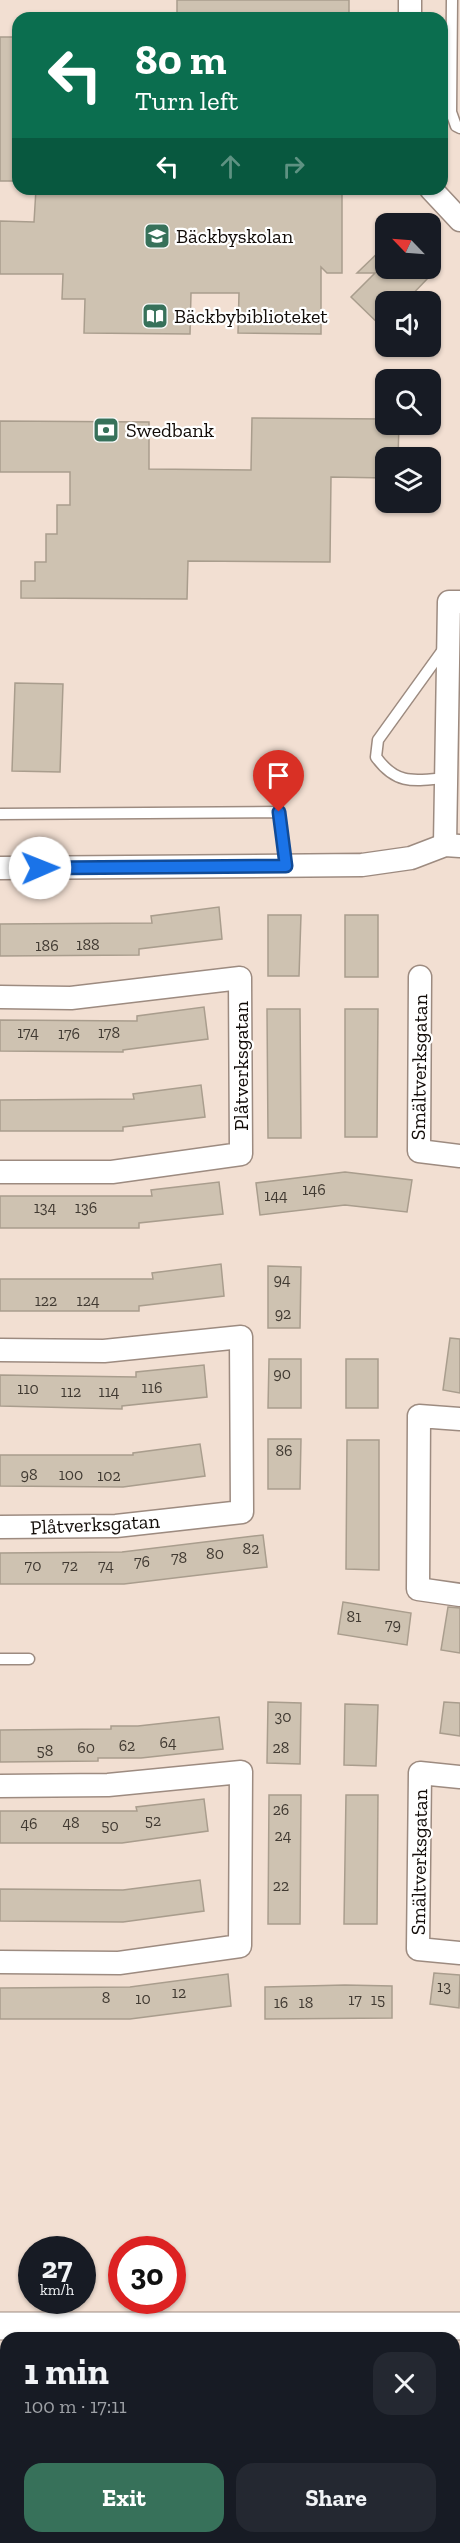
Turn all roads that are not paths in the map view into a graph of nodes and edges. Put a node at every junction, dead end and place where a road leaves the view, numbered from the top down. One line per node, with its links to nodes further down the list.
1 (452, 0): 2 (lane)
2 (460, 128)
3 (437, 195): 4 (street)
4 (460, 220)
5 (455, 602): 6 (street)
6 (448, 642): 7 (street); 7 (lane)
7 (445, 778): 9 (street)
8 (0, 814): 10 (lane)
9 (453, 845): 10 (street)
10 (286, 866): 11 (street)
11 (0, 868)
12 (420, 977): 14 (street, Smältverksgatan)
13 (0, 997): 15 (street, Plåtverksgatan)
14 (460, 1156)
15 (0, 1172)
16 (0, 1350): 18 (street, Plåtverksgatan)
17 (460, 1419): 19 (street)
18 (0, 1527)
19 (460, 1595)
20 (0, 1659): 21 (lane)
21 (29, 1659)
22 (460, 1777): 24 (street, Smältverksgatan)
23 (0, 1786): 25 (street)
24 (460, 1953)
25 (0, 1962)
26 (0, 2326): 28 (street)
27 (460, 2326): 29 (street)
28 (86, 2332)
29 (151, 2332)

